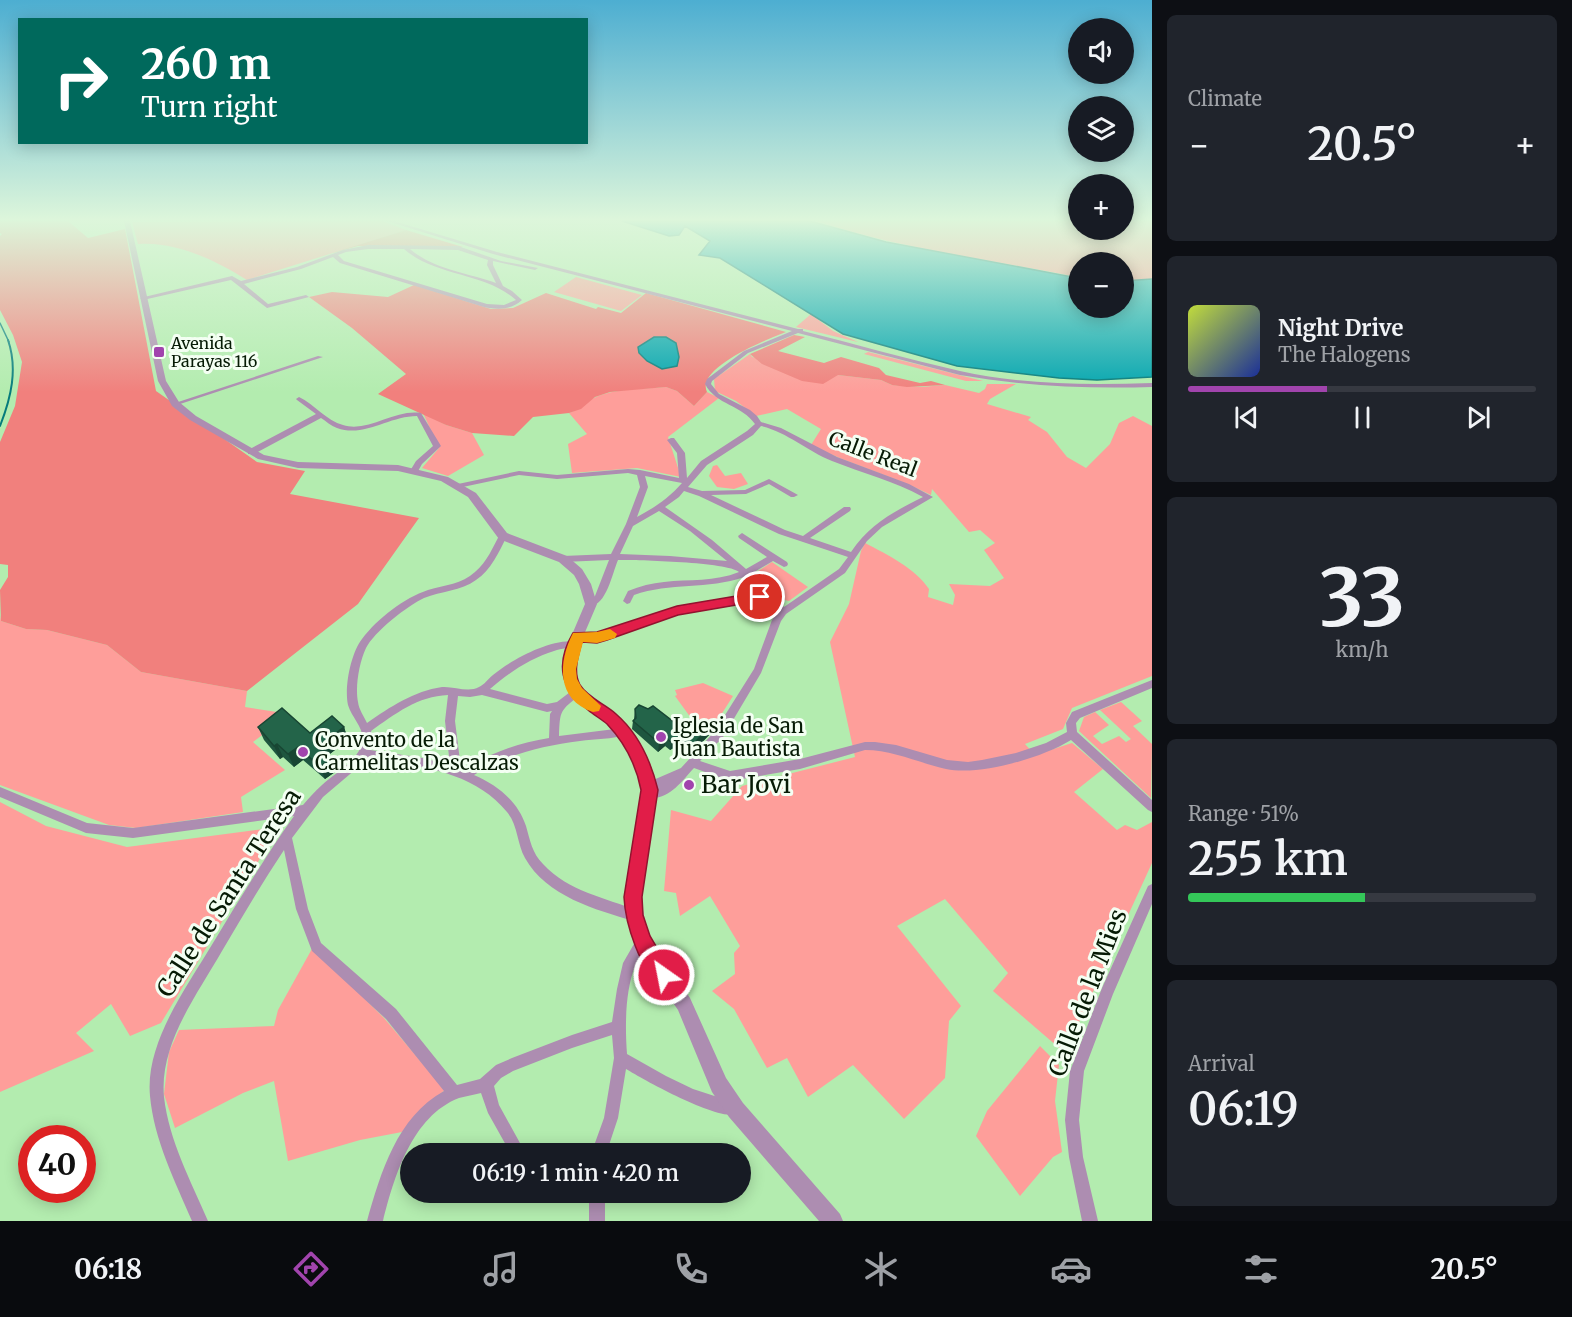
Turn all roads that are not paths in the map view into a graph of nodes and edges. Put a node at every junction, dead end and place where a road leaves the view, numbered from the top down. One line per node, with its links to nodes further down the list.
1 (139, 278): 10 (street)
2 (260, 278): 7 (street)
3 (394, 278): 8 (street)
4 (475, 278): 8 (street)
5 (496, 278): 8 (street)
6 (595, 278): 11 (street)
7 (240, 283): 9 (street); 10 (street)
8 (500, 286)
9 (306, 297)
10 (143, 298): 15 (street)
11 (801, 330): 13 (street); 17 (street)
12 (320, 357): 15 (street)
13 (1152, 385)
14 (299, 399): 16 (street)
15 (175, 404): 19 (street)
16 (320, 415): 19 (street); 20 (street)
17 (759, 424): 22 (street); 32 (street, Calle Real)
18 (671, 440): 22 (street)
19 (251, 452): 20 (street)
20 (414, 471): 23 (street)
21 (640, 472): 22 (street); 23 (street); 28 (street)
22 (685, 484): 24 (street); 26 (street)
23 (458, 486): 29 (street)
24 (702, 494): 25 (street); 31 (street)
25 (794, 495)
26 (659, 507): 28 (street); 37 (street)
27 (847, 509): 31 (street)
28 (630, 524): 33 (street)
29 (503, 536): 35 (street); 49 (street)
30 (742, 536): 34 (street)
31 (804, 539): 32 (street)
32 (852, 555): 42 (street, Calle Real)
33 (615, 556): 35 (street); 37 (street); 41 (street)
34 (773, 557): 36 (street); 38 (street)
35 (563, 558): 41 (street)
36 (784, 564)
37 (734, 565): 38 (street)
38 (745, 575): 39 (street); 40 (street)
39 (767, 595): 42 (street); 43 (street)
40 (627, 601)
41 (591, 604): 43 (street)
42 (783, 612): 54 (street)
43 (576, 640): 46 (street); 47 (street)
44 (1152, 684): 51 (street)
45 (454, 691): 46 (street); 49 (street); 56 (street)
46 (482, 691): 48 (street)
47 (577, 692): 48 (street); 50 (street)
48 (560, 705): 52 (street)
49 (368, 728): 53 (street)
50 (623, 732): 52 (street); 55 (street)
51 (1072, 734): 54 (street); 60 (street)
52 (554, 740): 56 (street)
53 (363, 754): 56 (street); 61 (street, Calle de Santa Teresa)
54 (688, 767): 57 (street); 59 (street)
55 (644, 768): 57 (street); 59 (street)
56 (460, 774): 64 (street)
57 (665, 779): 59 (street)
58 (0, 792): 61 (street)
59 (649, 792): 64 (street)
60 (1152, 807)
61 (306, 810): 62 (street, Calle de Santa Teresa)
62 (287, 839): 69 (street); 74 (street, Calle de Santa Teresa)
63 (1152, 890): 78 (street, Calle de la Mies)
64 (634, 915): 65 (street)
65 (642, 941): 66 (street); 70 (street)
66 (618, 1027): 67 (street); 68 (street)
67 (621, 1058): 70 (street); 72 (street)
68 (486, 1084): 69 (street); 71 (street)
69 (454, 1093): 75 (street)
70 (736, 1110): 77 (street)
71 (513, 1143)
72 (602, 1143)
73 (597, 1203): 76 (street)
74 (200, 1221)
75 (375, 1221)
76 (597, 1221)
77 (833, 1221)
78 (1090, 1221)

